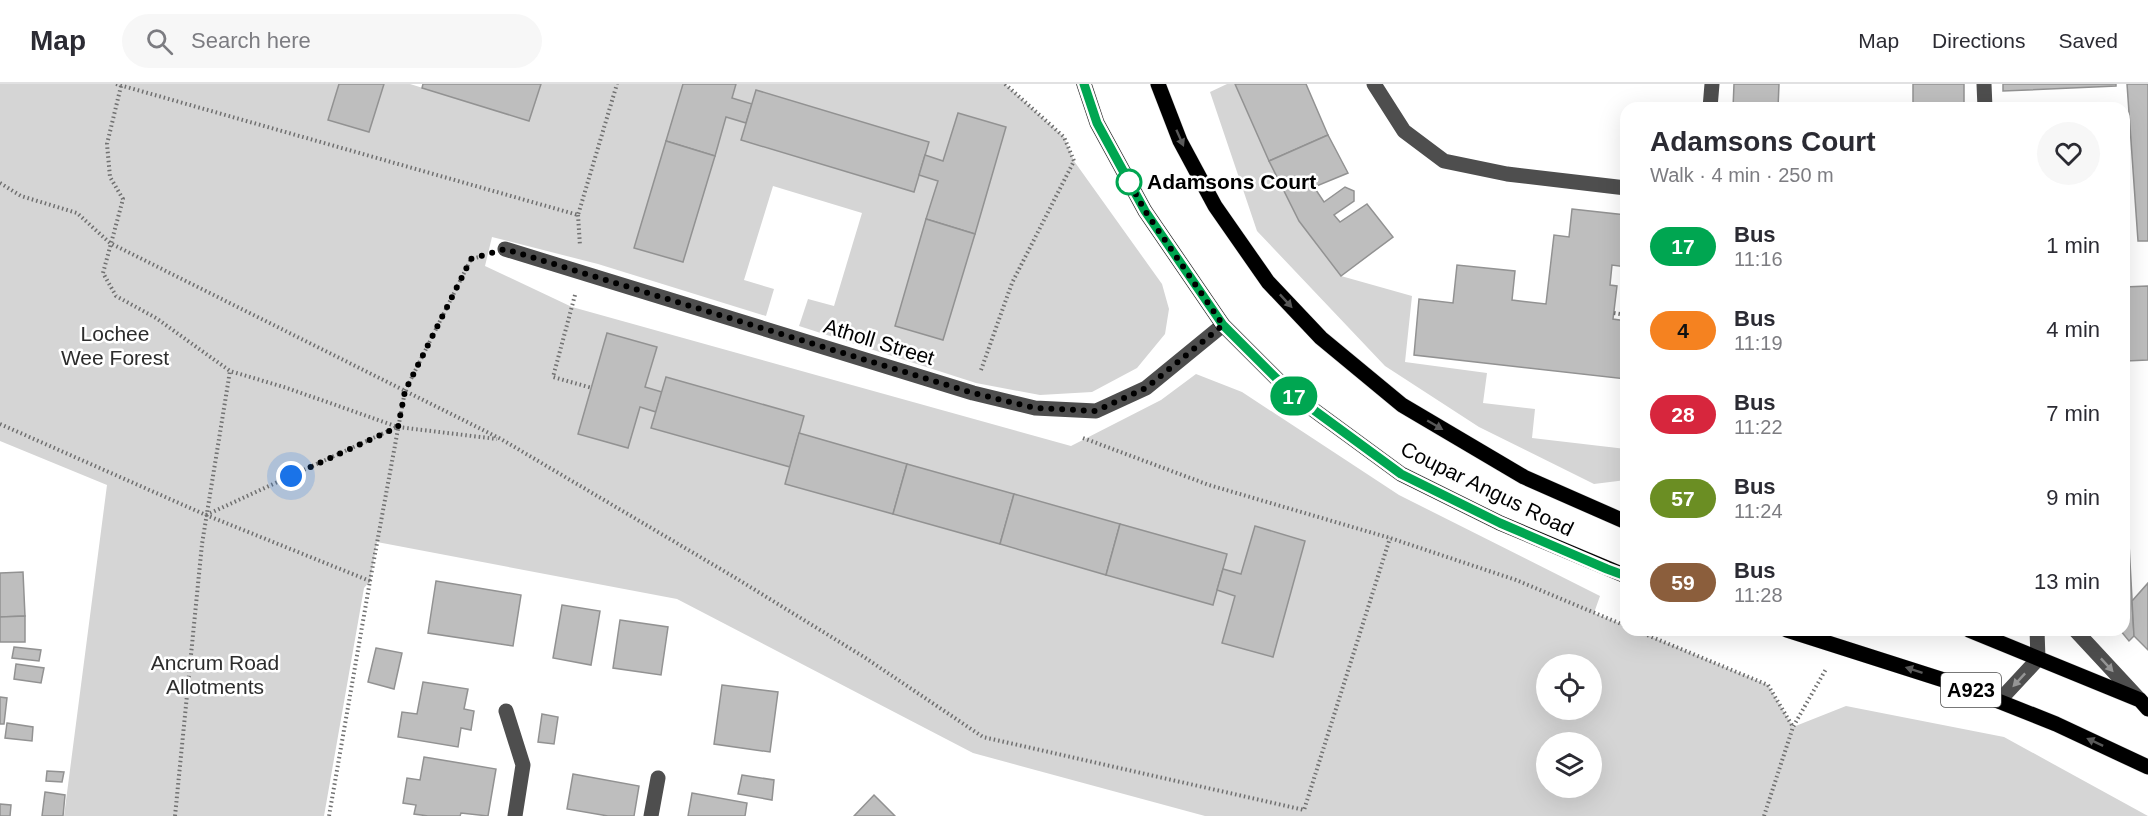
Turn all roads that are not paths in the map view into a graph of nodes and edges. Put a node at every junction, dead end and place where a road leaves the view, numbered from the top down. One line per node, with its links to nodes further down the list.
1 (1084, 84): 10 (main road, Coupar Angus Road)
2 (1158, 84): 11 (main road, Coupar Angus Road, one-way to 11)
3 (1374, 84): 8 (street)
4 (1712, 84): 6 (street)
5 (1984, 84): 7 (street)
6 (1710, 102)
7 (1984, 102)
8 (1620, 187)
9 (505, 249): 10 (street, Atholl Street)
10 (1223, 325): 12 (main road, Coupar Angus Road)
11 (1620, 519)
12 (1620, 573)
13 (1806, 636): 18 (main road, A923, one-way to 13)
14 (1983, 636): 17 (main road, A923)
15 (2037, 636): 17 (street)
16 (2081, 636): 19 (street, one-way to 19)
17 (2038, 659): 18 (street, one-way to 18); 19 (main road, A923)
18 (1999, 702): 21 (main road, A923, one-way to 18)
19 (2144, 704)
20 (506, 711): 23 (street)
21 (2148, 767)
22 (658, 778): 24 (street)
23 (515, 816)
24 (651, 816)

